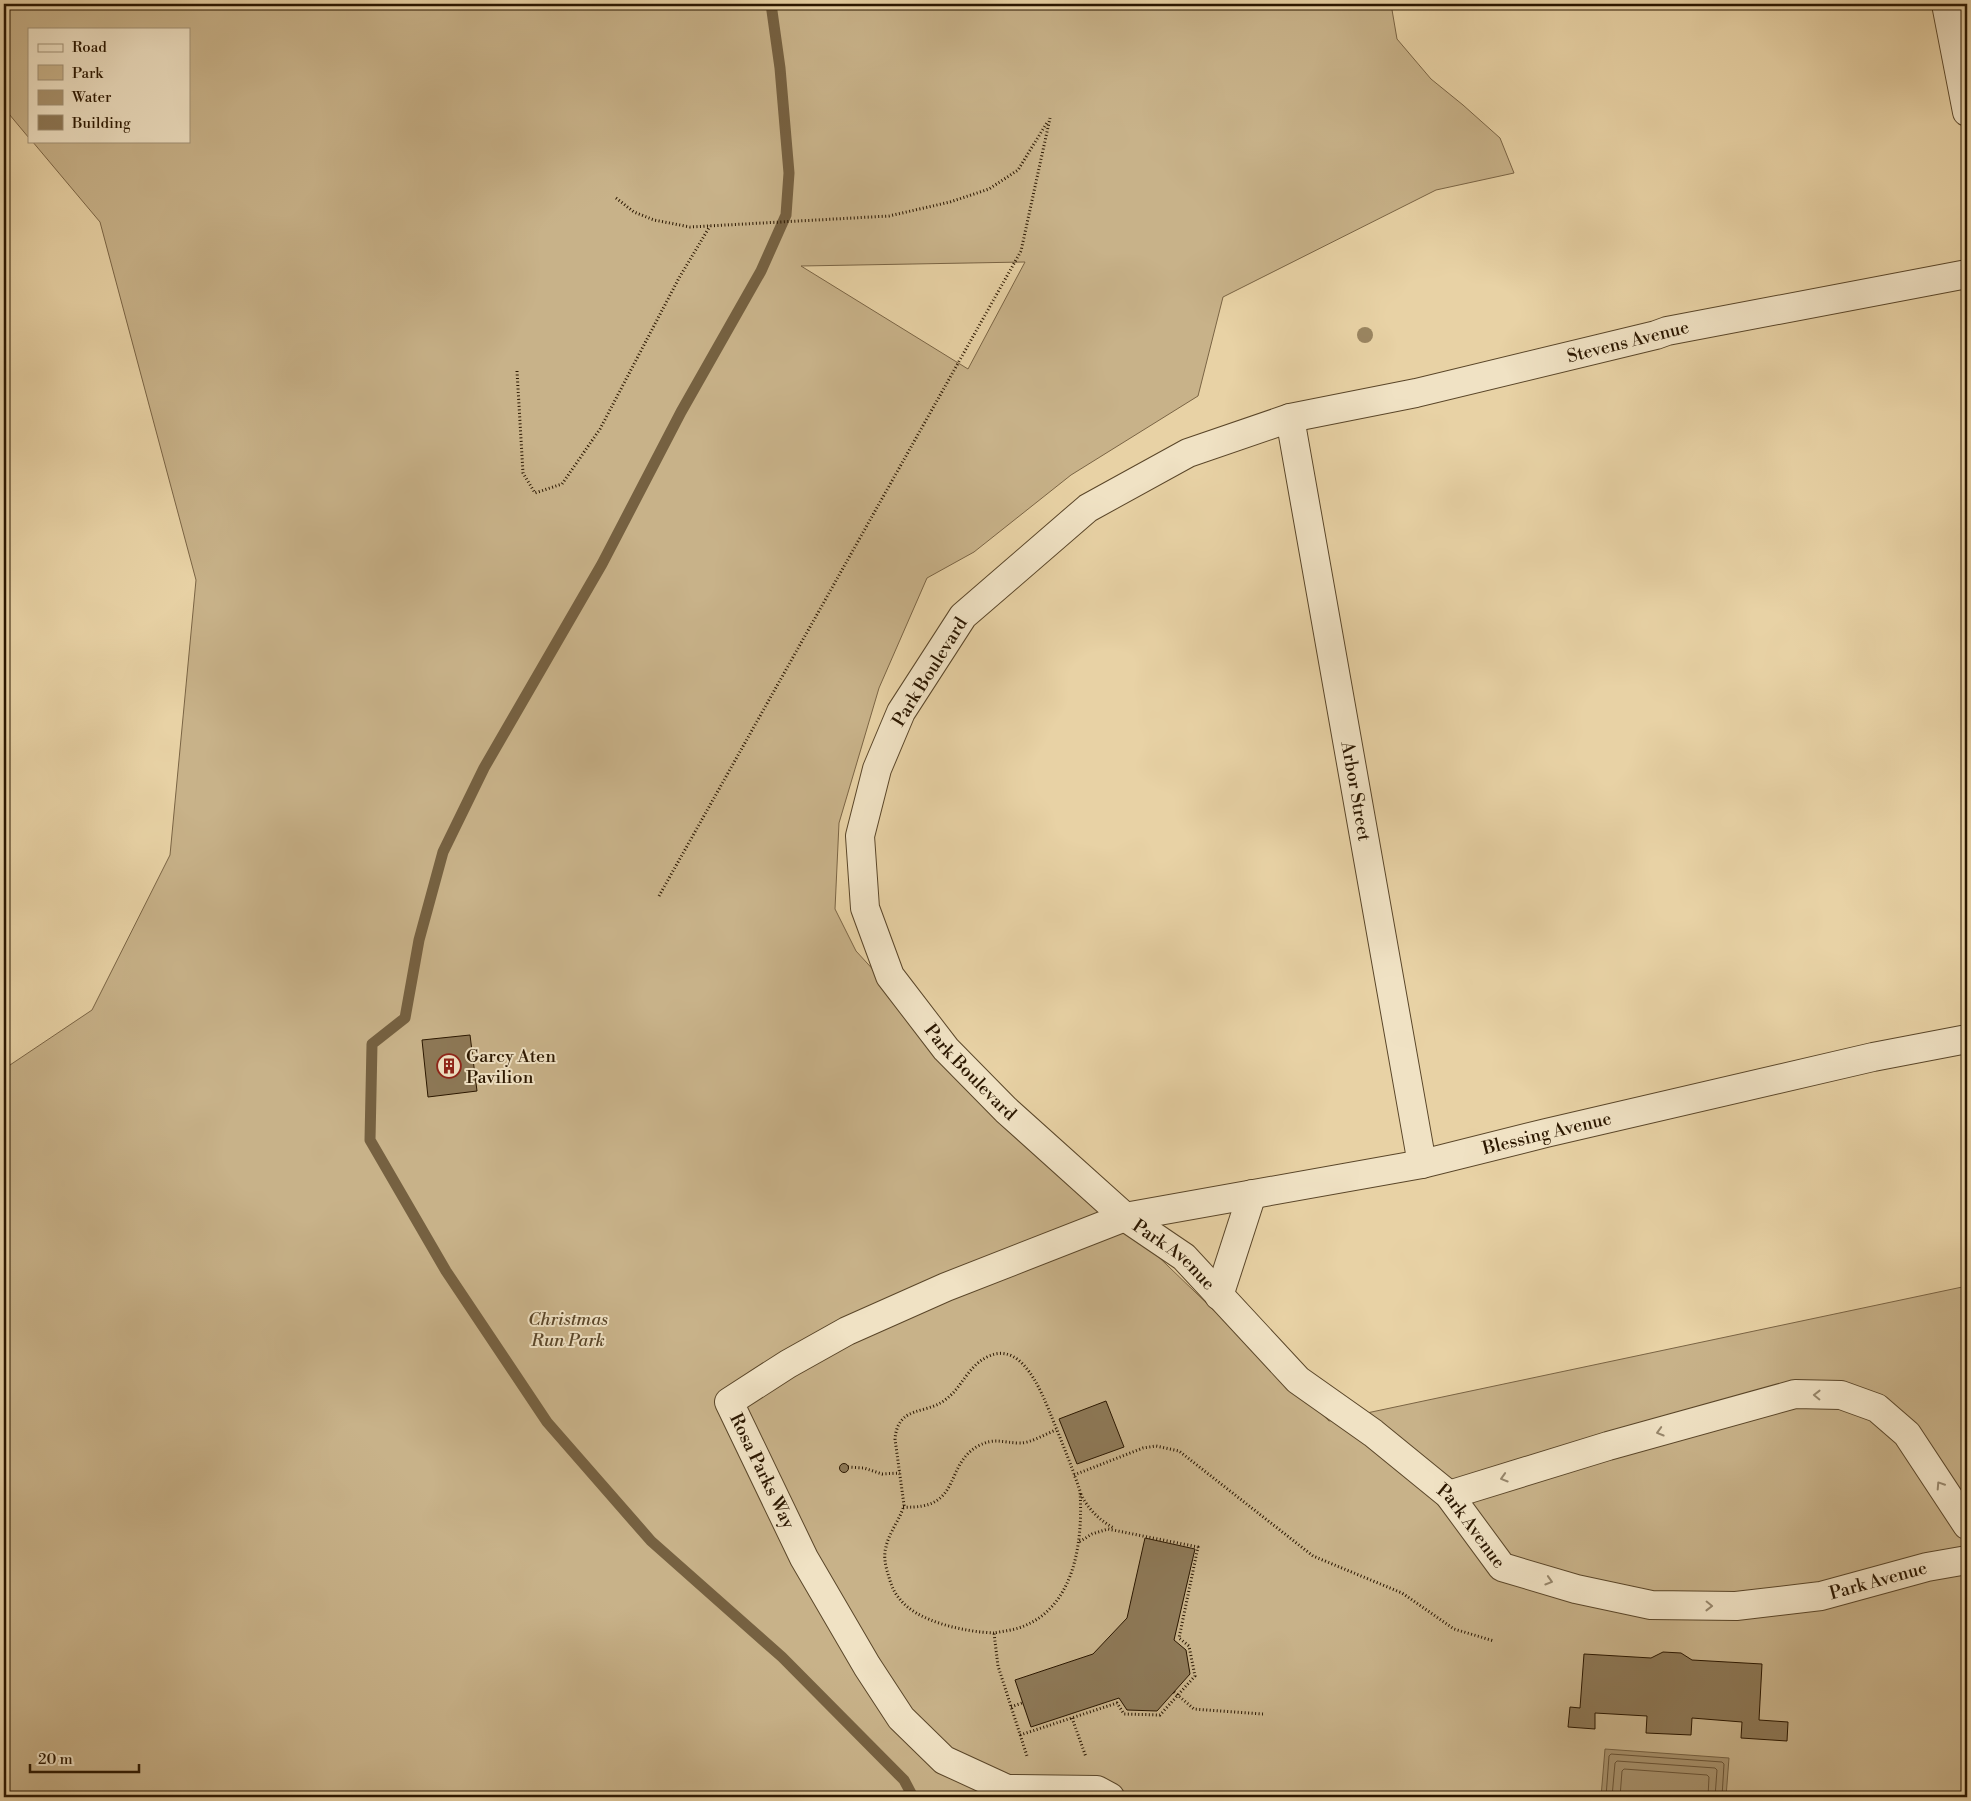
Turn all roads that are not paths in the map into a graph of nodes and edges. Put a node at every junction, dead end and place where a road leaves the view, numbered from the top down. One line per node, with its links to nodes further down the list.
1 (1946, 4): 2 (street)
2 (1967, 112)
3 (1967, 274): 4 (street, Stevens Avenue)
4 (1290, 418): 6 (street, Arbor Street); 8 (street, Park Boulevard)
5 (1967, 1039): 6 (street, Blessing Avenue)
6 (1422, 1164): 7 (street, Blessing Avenue)
7 (1252, 1194): 8 (street, Blessing Avenue); 9 (street)
8 (1125, 1217): 9 (street, Park Avenue); 13 (street, Rosa Parks Way)
9 (1219, 1296): 10 (street, Park Avenue)
10 (1450, 1495): 11 (street, one-way to 10); 12 (street, Park Avenue, one-way to 12)
11 (1967, 1525)
12 (1967, 1560)
13 (1020, 1792): 14 (street)
14 (1110, 1797)

